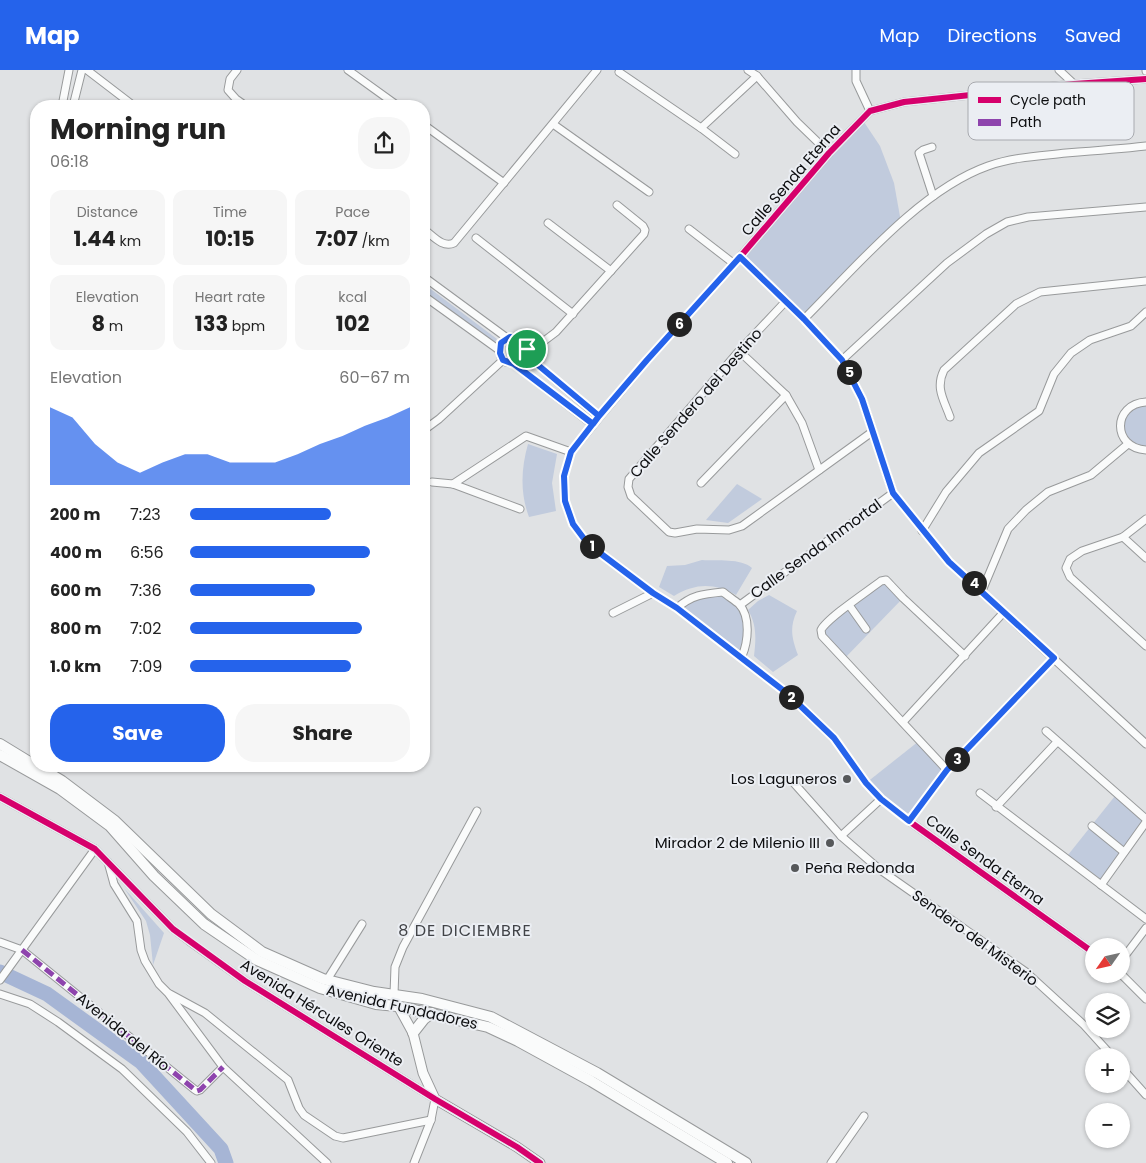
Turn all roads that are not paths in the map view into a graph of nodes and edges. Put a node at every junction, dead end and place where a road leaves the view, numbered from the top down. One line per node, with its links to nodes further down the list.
1 (69, 70): 16 (street)
2 (82, 70): 17 (street)
3 (87, 70): 18 (street)
4 (237, 70): 19 (street)
5 (348, 70): 20 (street)
6 (597, 70): 22 (street)
7 (748, 70): 11 (street)
8 (856, 70): 21 (street)
9 (1059, 70): 13 (street)
10 (619, 72): 23 (street)
11 (757, 76): 23 (street); 27 (street)
12 (1146, 79): 14 (street)
13 (1072, 82)
14 (1103, 82)
15 (968, 95): 21 (street)
16 (63, 100)
17 (74, 100)
18 (126, 100)
19 (237, 100)
20 (390, 100)
21 (870, 111): 27 (street, Calle Senda Eterna)
22 (553, 124): 29 (street); 30 (street)
23 (702, 128): 28 (street)
24 (430, 129): 29 (street)
25 (1146, 146): 31 (street)
26 (932, 147): 31 (street)
27 (829, 153): 38 (street, Calle Senda Eterna)
28 (735, 154)
29 (504, 183): 36 (street)
30 (649, 192)
31 (933, 196): 47 (street)
32 (617, 205): 40 (street)
33 (1146, 207): 53 (street)
34 (548, 223): 40 (street)
35 (689, 229): 39 (street)
36 (430, 234)
37 (476, 238): 46 (street)
38 (740, 257): 39 (street, Calle Senda Eterna); 44 (street)
39 (733, 263): 59 (street, Calle Senda Eterna)
40 (611, 271): 46 (street)
41 (430, 281): 48 (street)
42 (1146, 281): 60 (street)
43 (430, 300): 49 (street)
44 (786, 301): 47 (street); 50 (street, Calle Sendero del Destino)
45 (1146, 312): 74 (street)
46 (573, 314): 51 (street)
47 (804, 319): 53 (street)
48 (506, 338): 49 (street); 51 (street)
49 (499, 350): 52 (street)
50 (739, 351): 57 (street); 67 (street, Calle Sendero del Destino)
51 (526, 352): 54 (street); 55 (street)
52 (503, 360): 54 (street); 62 (street)
53 (842, 360): 63 (street)
54 (514, 364): 56 (street)
55 (551, 377): 56 (street); 59 (street)
56 (543, 387): 61 (street)
57 (786, 395): 67 (street); 69 (street)
58 (1146, 402): 64 (street)
59 (599, 416): 61 (street, Calle Senda Eterna)
60 (950, 417)
61 (593, 424): 66 (street, Calle Senda Eterna)
62 (430, 426)
63 (872, 432): 67 (street, Calle Sendero del Destino); 71 (street)
64 (1128, 444): 65 (street); 77 (street)
65 (1146, 450)
66 (571, 452): 70 (street); 78 (street, Calle Senda Eterna)
67 (820, 470)
68 (432, 482): 70 (street)
69 (701, 482)
70 (453, 484): 72 (street)
71 (893, 493): 74 (street); 79 (street, Calle Senda Inmortal)
72 (520, 509)
73 (1146, 519): 75 (street)
74 (922, 531): 77 (street)
75 (1123, 536): 76 (street); 85 (street)
76 (1146, 558)
77 (982, 591): 82 (street)
78 (653, 593): 81 (street, Calle Senda Eterna); 83 (street)
79 (740, 605): 81 (street, Calle Senda Inmortal); 86 (street, Calle Senda Inmortal)
80 (849, 605): 84 (street); 87 (street); 89 (street)
81 (677, 608): 86 (street, Calle Senda Eterna)
82 (1004, 612): 87 (street); 88 (street)
83 (613, 613)
84 (866, 629)
85 (1146, 646)
86 (742, 656): 101 (street, Calle Senda Eterna)
87 (965, 656): 89 (street)
88 (1054, 658): 93 (street); 96 (street)
89 (903, 722): 96 (street)
90 (1046, 731): 91 (street)
91 (1057, 742): 102 (street); 104 (street)
92 (0, 744): 95 (main road, Avenida Fundadores)
93 (1146, 744)
94 (0, 755): 127 (main road, Avenida Fundadores)
95 (30, 762)
96 (947, 770): 105 (street)
97 (47, 772): 121 (main road, Avenida Fundadores)
98 (792, 781): 108 (street, Sendero del Misterio)
99 (980, 793): 102 (street)
100 (0, 797): 109 (street, Avenida Hércules Oriente)
101 (881, 799): 105 (street, Calle Senda Eterna); 108 (street)
102 (996, 807): 112 (street)
103 (477, 811): 125 (street)
104 (1146, 818)
105 (909, 821): 117 (street, Calle Senda Eterna)
106 (1146, 822): 110 (street)
107 (1092, 826): 110 (street)
108 (841, 836): 130 (street, Sendero del Misterio)
109 (95, 849): 111 (street, Avenida Hércules Oriente); 119 (street)
110 (1124, 852): 112 (street)
111 (108, 861): 123 (street); 134 (street, Avenida Hércules Oriente)
112 (1101, 885): 113 (street)
113 (1146, 919)
114 (362, 924): 121 (street)
115 (1146, 928): 118 (street)
116 (0, 942): 119 (street)
117 (1085, 947)
118 (1130, 949)
119 (20, 953): 120 (street); 131 (street, Avenida del Río)
120 (0, 980)
121 (327, 980): 125 (main road, Avenida Fundadores)
122 (1130, 983): 126 (street)
123 (168, 993): 131 (street); 136 (street)
124 (0, 994): 137 (street)
125 (394, 994): 127 (street); 142 (main road, Avenida Fundadores)
126 (1146, 999)
127 (397, 1006): 128 (main road, Avenida Fundadores); 129 (street)
128 (432, 1013): 129 (main road); 141 (main road, Avenida Fundadores)
129 (413, 1033): 134 (street)
130 (1105, 1048)
131 (223, 1067): 138 (street)
132 (1130, 1077): 133 (street)
133 (1146, 1095)
134 (435, 1099): 136 (street); 140 (street, Avenida Hércules Oriente)
135 (864, 1116): 143 (street)
136 (431, 1120): 139 (street)
137 (211, 1163)
138 (327, 1163)
139 (414, 1163)
140 (540, 1163)
141 (727, 1163)
142 (746, 1163)
143 (831, 1163)

